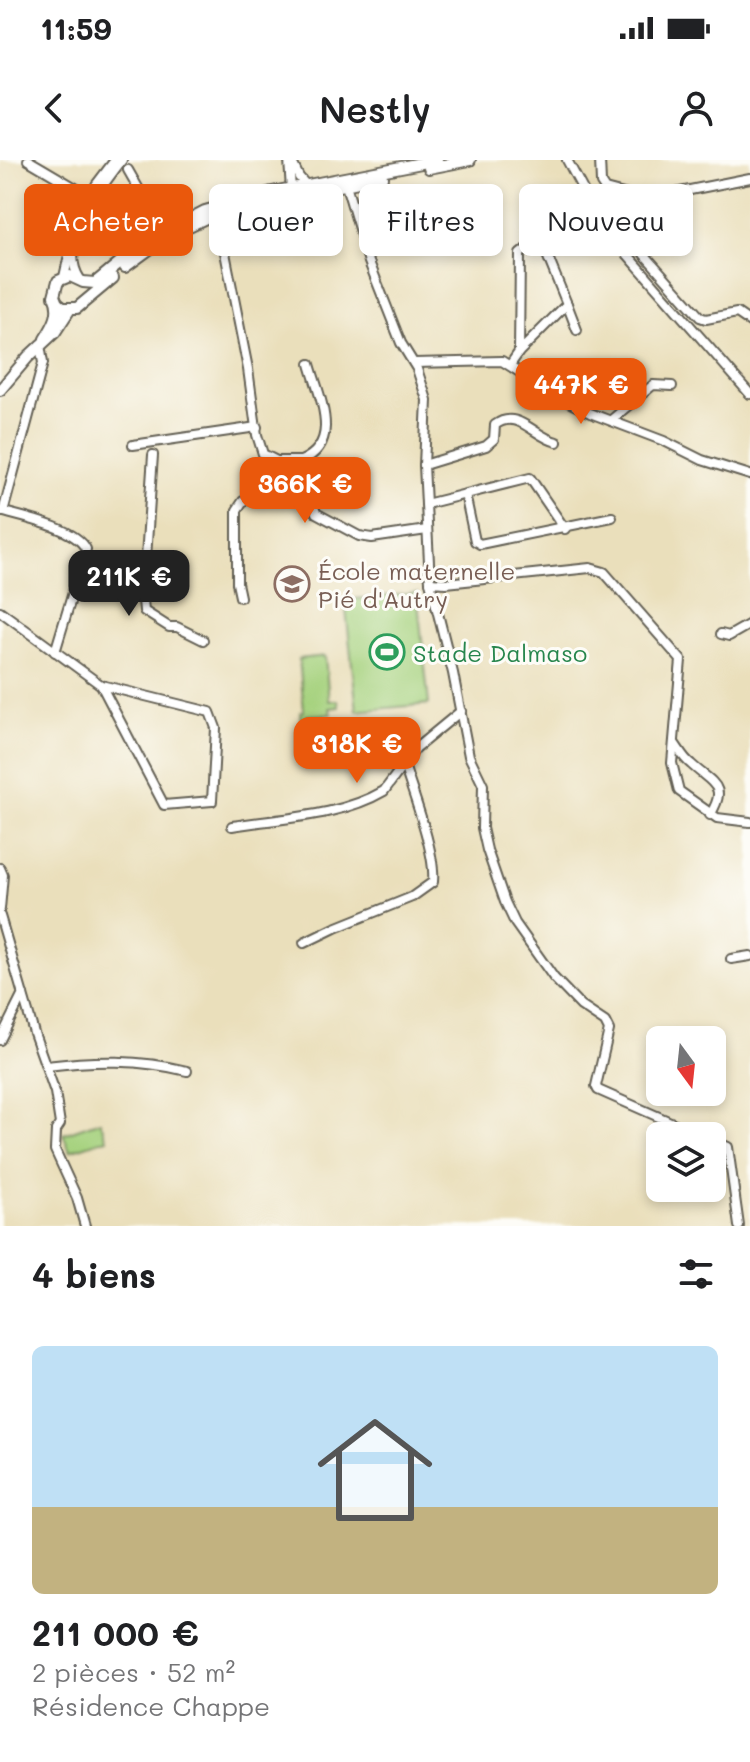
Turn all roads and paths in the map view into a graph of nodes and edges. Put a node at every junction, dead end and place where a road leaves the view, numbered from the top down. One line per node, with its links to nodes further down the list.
1 (28, 160): 12 (street)
2 (115, 160): 13 (street)
3 (122, 160): 26 (street)
4 (290, 160): 15 (street); 16 (street)
5 (437, 160): 11 (main road)
6 (470, 160): 11 (main road)
7 (570, 160): 40 (street)
8 (600, 160): 18 (street)
9 (128, 170): 14 (street)
10 (750, 178): 19 (street)
11 (345, 180): 17 (main road); 35 (street)
12 (69, 184)
13 (98, 184)
14 (136, 184)
15 (297, 184)
16 (298, 184)
17 (324, 184)
18 (602, 184)
19 (693, 189)
20 (69, 256): 25 (street)
21 (128, 256): 26 (main road)
22 (138, 256): 27 (main road)
23 (225, 256): 42 (street)
24 (646, 256): 31 (street)
25 (64, 277): 26 (main road); 28 (main road)
26 (82, 281): 27 (main road)
27 (86, 299): 30 (main road)
28 (57, 303): 30 (main road); 33 (main road)
29 (567, 304): 32 (street); 34 (street); 34 (street)
30 (70, 309): 33 (main road)
31 (750, 322)
32 (577, 330)
33 (42, 342): 39 (main road); 52 (street)
34 (519, 352): 37 (street)
35 (414, 363): 37 (street); 47 (street)
36 (310, 364): 46 (street)
37 (510, 365): 41 (street)
38 (672, 386): 41 (street)
39 (0, 390)
40 (750, 394)
41 (611, 420): 48 (street)
42 (257, 427): 44 (street); 46 (street)
43 (557, 442): 47 (street)
44 (133, 445)
45 (153, 455): 57 (street)
46 (301, 461): 49 (street)
47 (424, 465): 51 (street)
48 (750, 475)
49 (307, 482): 55 (street); 59 (street)
50 (465, 494): 51 (street); 54 (street); 54 (street)
51 (426, 504): 55 (street)
52 (1, 511): 56 (street)
53 (612, 517): 54 (street)
54 (565, 529)
55 (427, 530): 58 (street)
56 (84, 559): 57 (street); 64 (street)
57 (141, 579): 63 (street)
58 (430, 582): 66 (street); 67 (street)
59 (240, 597)
60 (0, 611): 64 (street)
61 (750, 624): 62 (street)
62 (721, 634)
63 (203, 640)
64 (55, 652): 65 (street)
65 (101, 685): 65 (street)
66 (461, 711): 68 (street); 82 (street)
67 (674, 743): 69 (street); 69 (street)
68 (404, 765): 71 (street); 75 (street)
69 (710, 815): 70 (street)
70 (750, 822)
71 (232, 826)
72 (0, 868): 73 (street)
73 (0, 909)
74 (0, 916): 78 (street)
75 (304, 943)
76 (750, 956): 77 (street)
77 (731, 959)
78 (23, 993): 79 (street); 80 (street)
79 (0, 1040)
80 (46, 1066): 81 (street); 84 (street)
81 (187, 1071)
82 (665, 1122)
83 (726, 1146): 85 (street)
84 (85, 1226)
85 (739, 1226)

